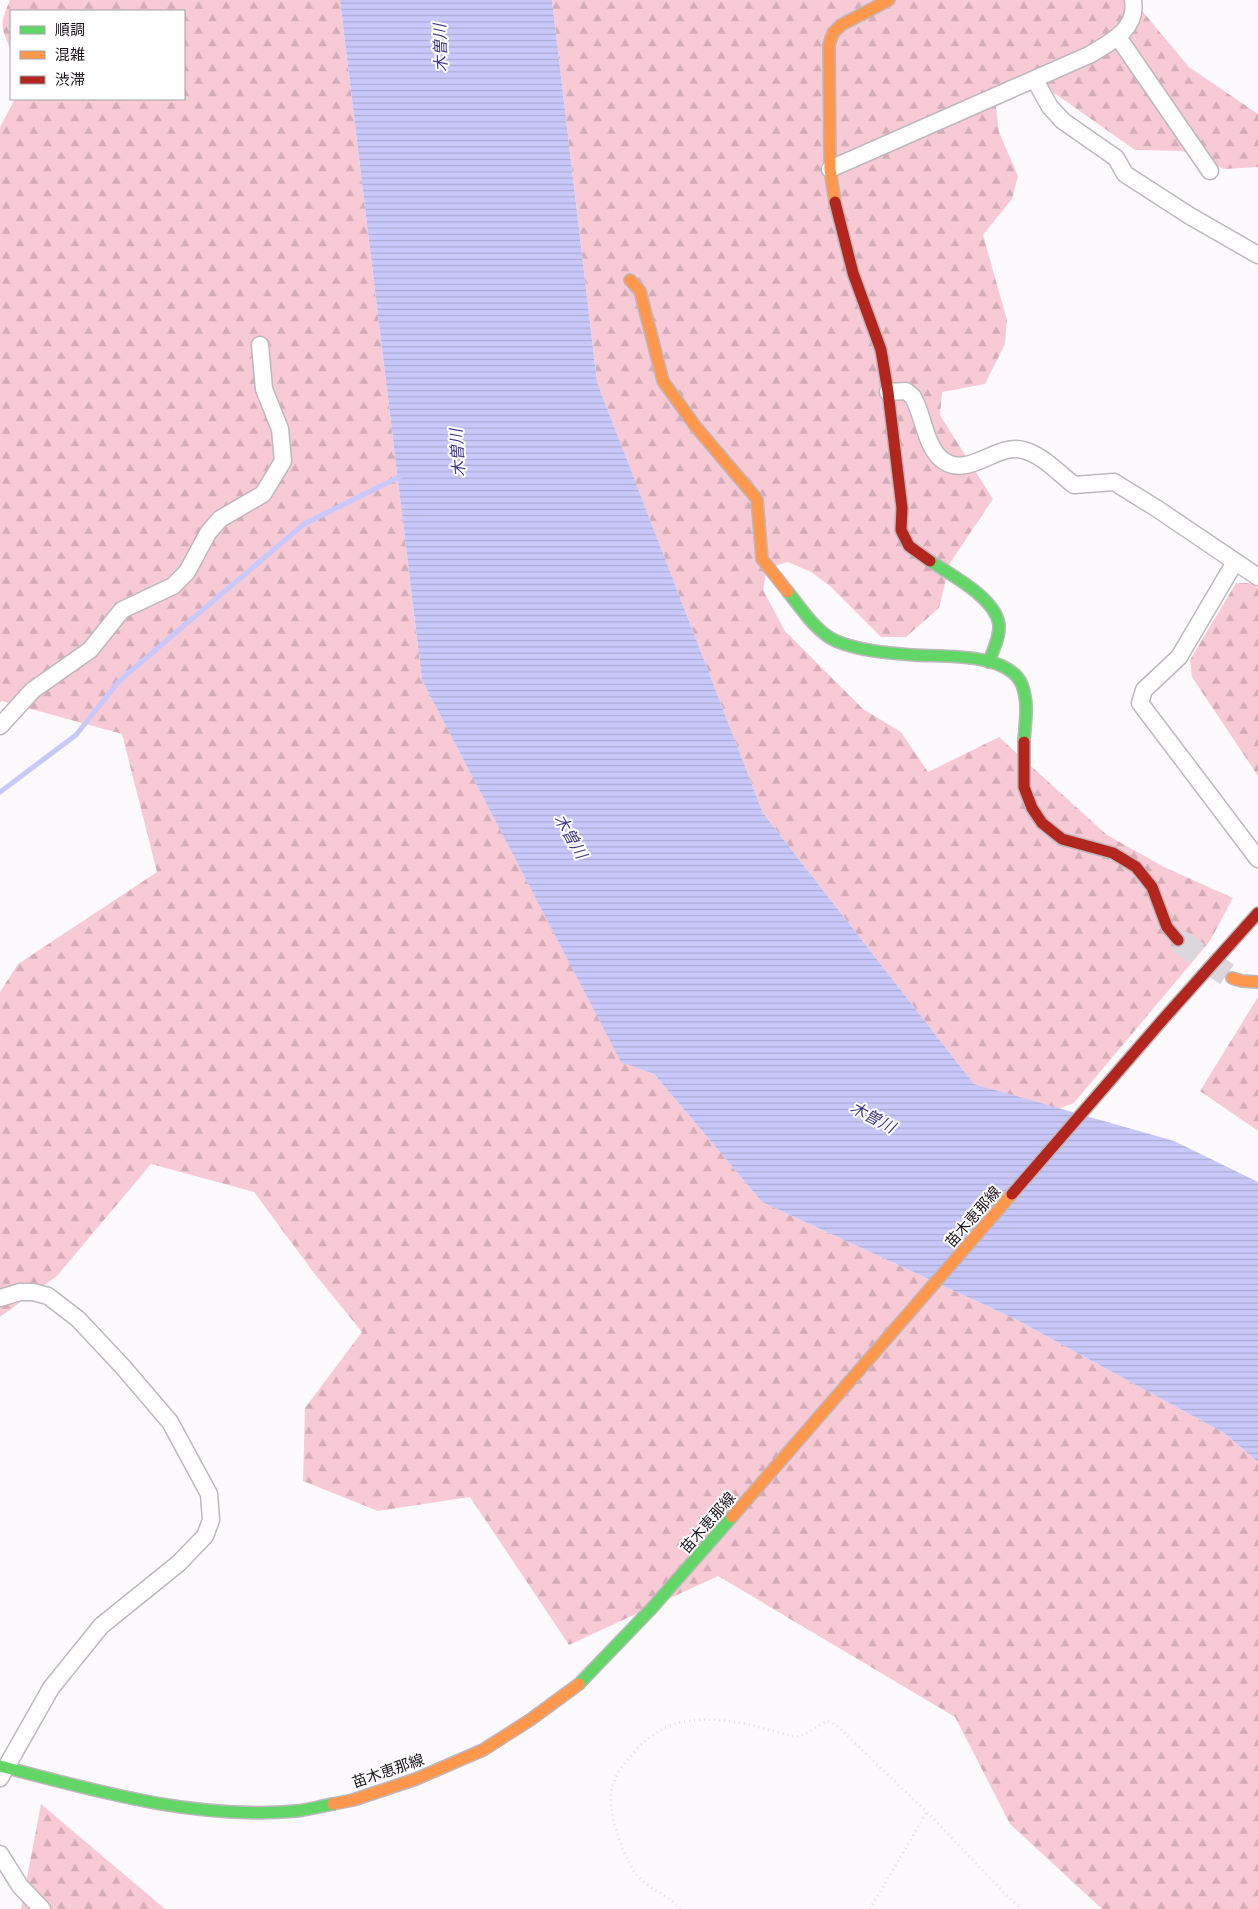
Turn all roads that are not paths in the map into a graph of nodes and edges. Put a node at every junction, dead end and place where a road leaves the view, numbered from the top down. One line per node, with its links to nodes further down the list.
1 (890, 0): 5 (street)
2 (1133, 0): 3 (street)
3 (1118, 37): 4 (street); 6 (street)
4 (1035, 80): 5 (street); 7 (street)
5 (830, 169): 10 (street)
6 (1210, 172)
7 (1258, 255)
8 (630, 280): 13 (street)
9 (260, 345): 14 (street)
10 (888, 392): 11 (street); 13 (street)
11 (1236, 562): 12 (street); 15 (street)
12 (1258, 577)
13 (989, 662): 17 (street)
14 (0, 726)
15 (1258, 859)
16 (1258, 913): 21 (street, 苗木恵那線)
17 (1178, 940)
18 (1232, 978): 19 (street)
19 (1258, 982)
20 (0, 1298): 21 (street)
21 (2, 1771)
22 (0, 1854): 23 (street)
23 (42, 1909)

